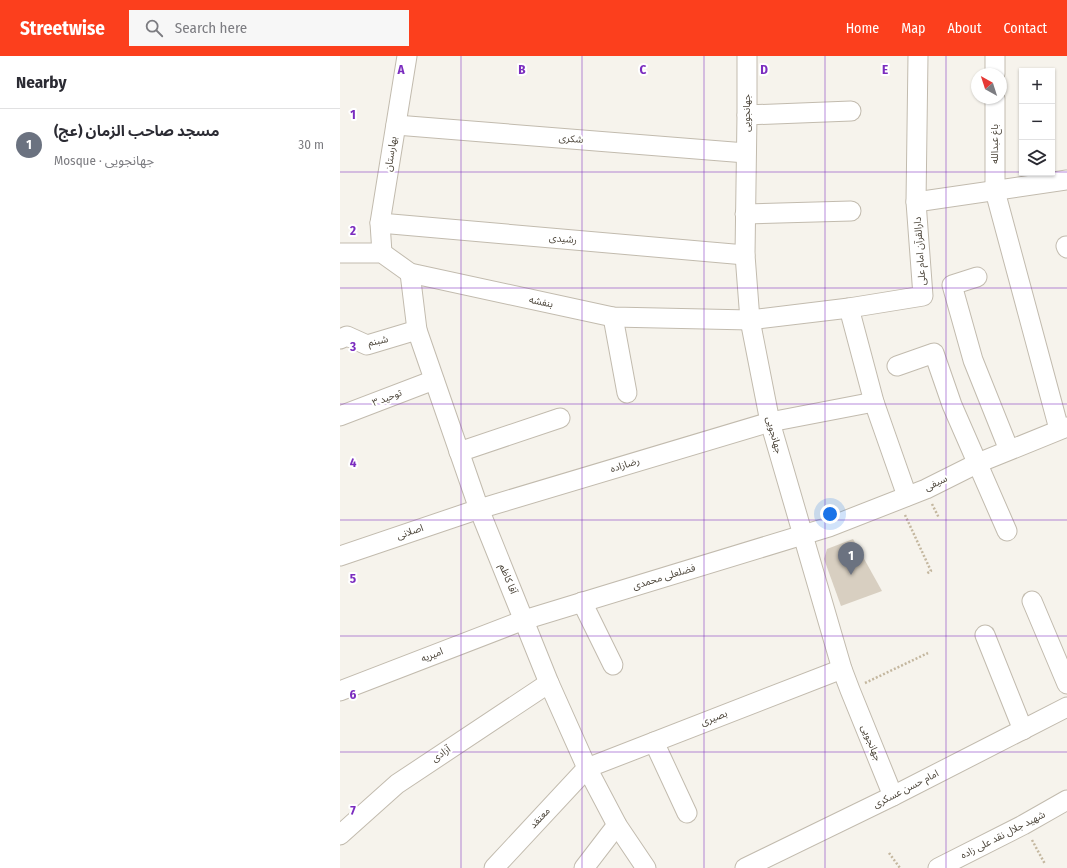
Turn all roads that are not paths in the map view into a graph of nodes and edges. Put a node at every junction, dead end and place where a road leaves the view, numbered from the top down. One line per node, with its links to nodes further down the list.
1 (407, 56): 9 (street, بهارستان)
2 (747, 56): 8 (street, جهانجویی)
3 (918, 56): 13 (street, دارالقرآن امام علی)
4 (995, 56): 5 (street)
5 (995, 68)
6 (995, 104): 12 (street, باغ عبدالله)
7 (851, 111): 8 (street)
8 (747, 114): 10 (street, جهانجویی)
9 (396, 125): 10 (street, شکری); 16 (street, بهارستان)
10 (746, 153): 15 (street, جهانجویی)
11 (1067, 180): 12 (street)
12 (995, 191): 13 (street); 34 (street, باغ عبدالله)
13 (916, 202): 22 (street, دارالقرآن امام علی)
14 (851, 211): 15 (street)
15 (745, 214): 19 (street, جهانجویی)
16 (380, 223): 17 (street, بهارستان); 19 (street, رشیدی)
17 (382, 253): 18 (street); 20 (street, بنفشه)
18 (340, 254)
19 (745, 255): 24 (street, جهانجویی)
20 (410, 273): 23 (street, بنفشه); 25 (street, آقا کاظم)
21 (977, 277): 35 (street)
22 (849, 308): 24 (street, دارالقرآن امام علی); 30 (street)
23 (613, 317): 24 (street, بنفشه); 29 (street)
24 (750, 320): 33 (street, جهانجویی)
25 (417, 330): 26 (street, شبنم); 28 (street, آقا کاظم)
26 (340, 339)
27 (897, 366): 37 (street)
28 (434, 380): 31 (street, توحید ۳); 36 (street, آقا کاظم)
29 (627, 393)
30 (874, 402): 33 (street, رضازاده); 38 (street)
31 (340, 416)
32 (560, 418): 36 (street)
33 (770, 422): 39 (street, رضازاده); 41 (street, جهانجویی)
34 (1063, 428): 35 (street, سیفی)
35 (1009, 450): 37 (street, سیفی)
36 (459, 452): 39 (street, آقا کاظم)
37 (978, 463): 38 (street, سیفی); 40 (street)
38 (903, 498): 41 (street, سیفی)
39 (479, 508): 42 (street, اصلانی); 45 (street, آقا کاظم)
40 (1007, 531)
41 (804, 535): 44 (street, فضلعلی محمدی); 48 (street, جهانجویی)
42 (340, 556)
43 (1032, 601): 50 (street)
44 (582, 602): 45 (street, فضلعلی محمدی); 47 (street)
45 (524, 620): 49 (street, آقا کاظم); 51 (street, امیریه)
46 (986, 635): 53 (street)
47 (613, 665)
48 (842, 669): 54 (street, بصیری); 56 (street, جهانجویی)
49 (549, 683): 55 (street, آقا کاظم); 60 (street, آزادی)
50 (1067, 684)
51 (340, 691)
52 (1067, 708): 53 (street, امام حسن عسکری)
53 (1023, 730): 56 (street, امام حسن عسکری)
54 (654, 742): 55 (street, بصیری); 58 (street)
55 (587, 768): 59 (street, آقا کاظم); 61 (street, معتقد)
56 (893, 796): 64 (street, امام حسن عسکری)
57 (1067, 800): 65 (street, شهید جلال نقد علی زاده)
58 (687, 813)
59 (617, 824): 62 (street); 63 (street, آقا کاظم)
60 (340, 835)
61 (494, 868)
62 (584, 868)
63 (646, 868)
64 (744, 868)
65 (938, 868)

